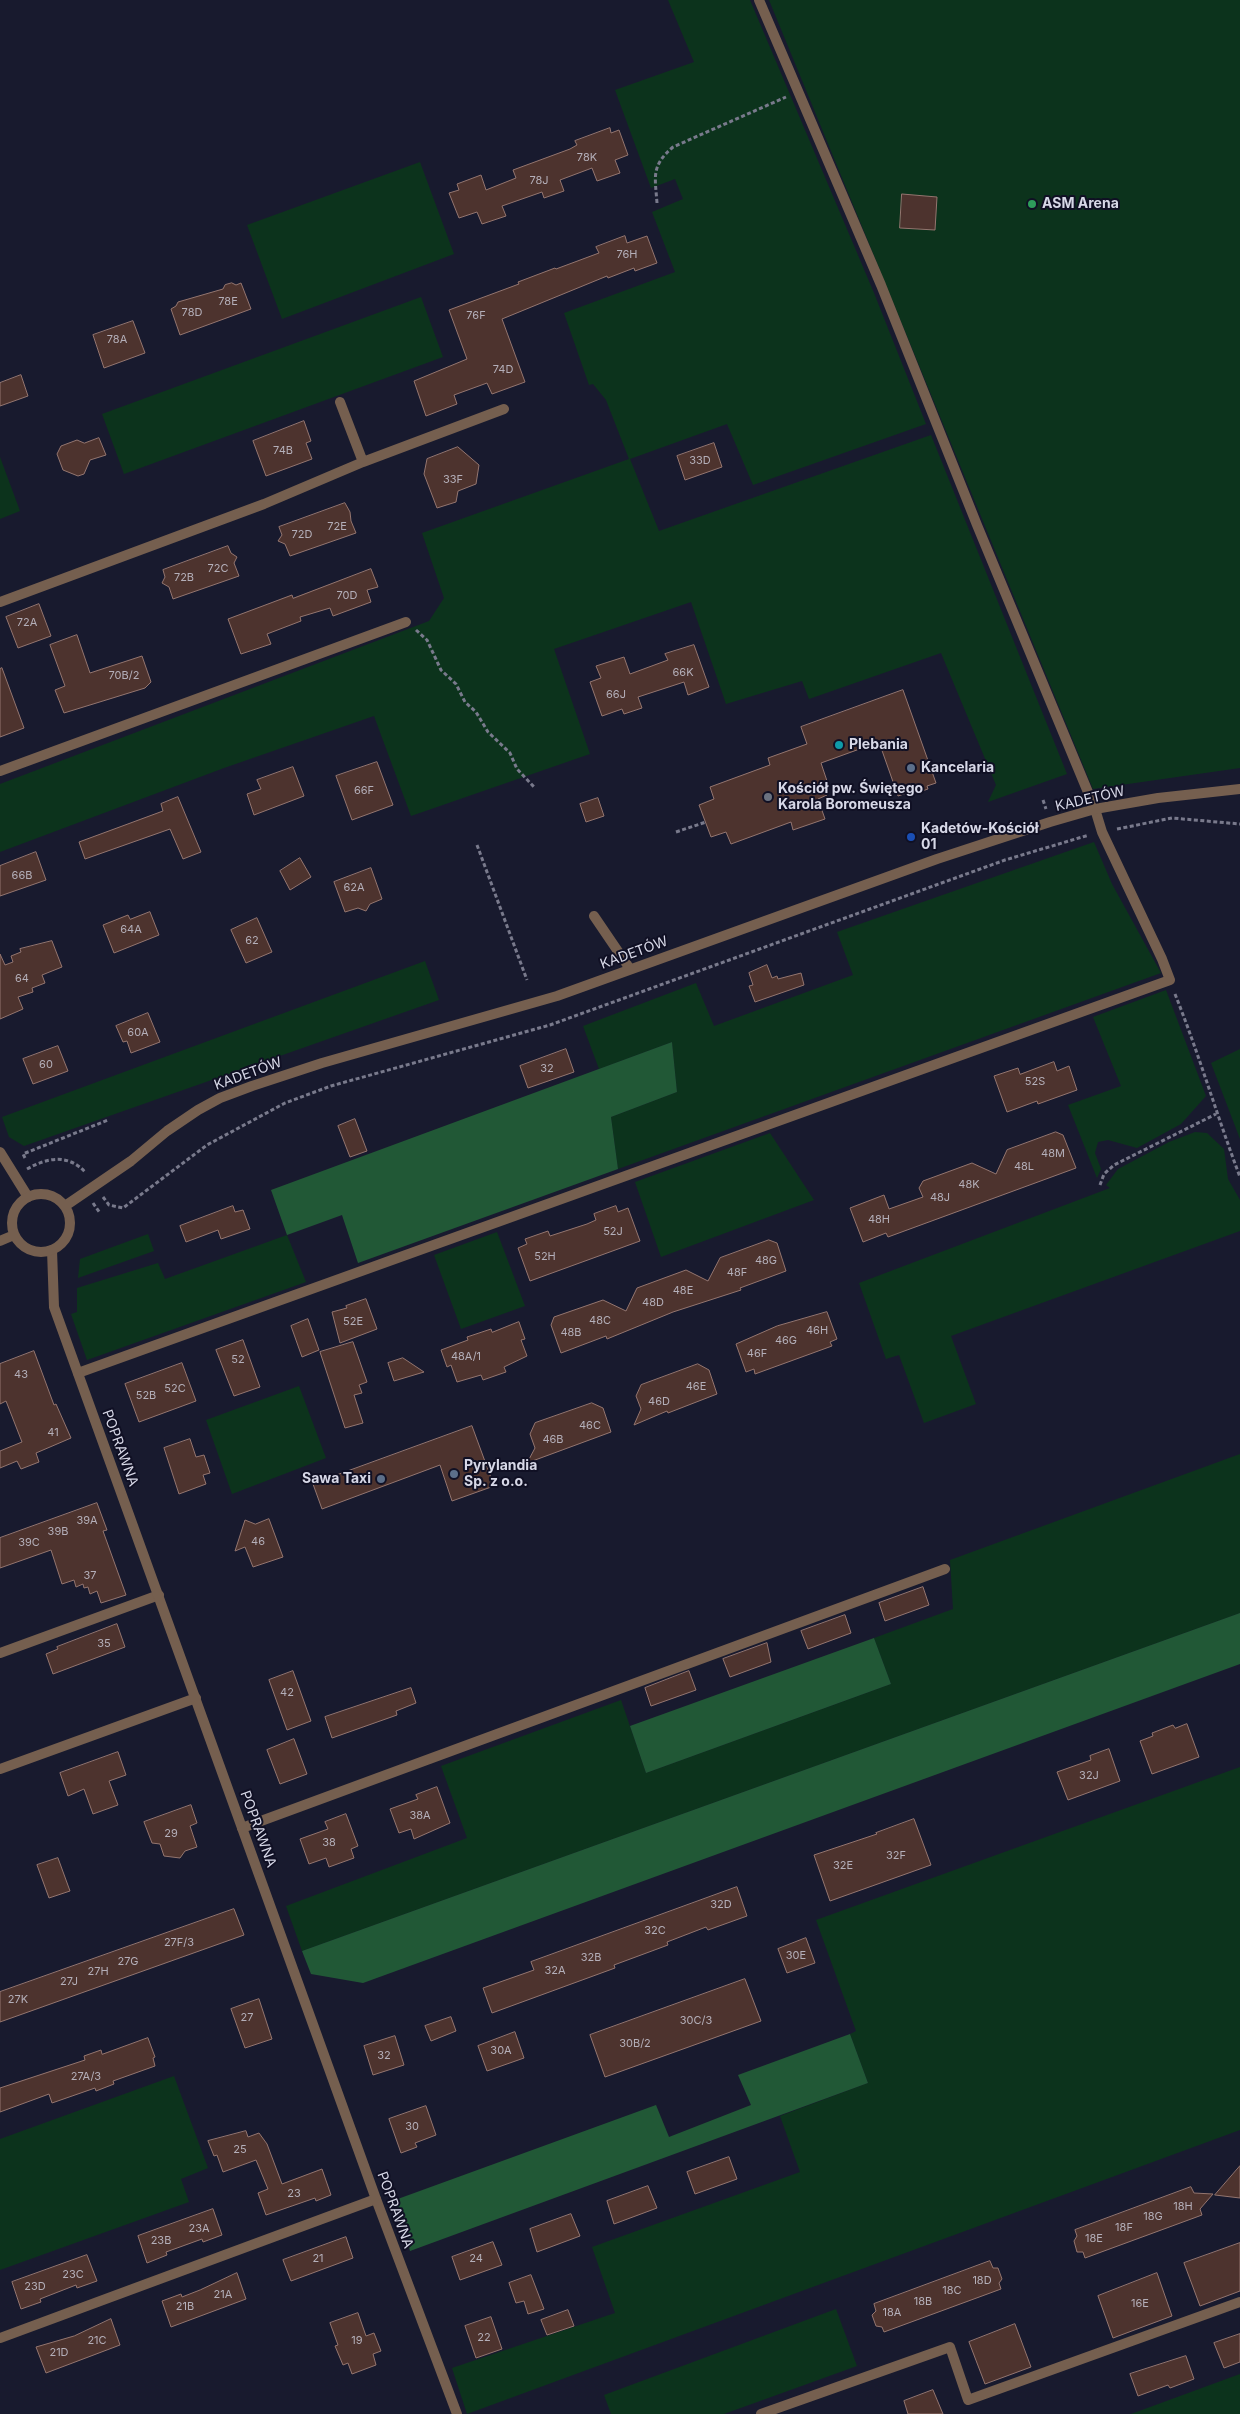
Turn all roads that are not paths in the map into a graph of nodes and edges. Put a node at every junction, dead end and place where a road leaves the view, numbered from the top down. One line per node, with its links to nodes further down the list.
1 (759, 0): 9 (street)
2 (340, 402): 4 (street)
3 (504, 409): 4 (street)
4 (363, 462): 5 (street)
5 (0, 602)
6 (406, 622): 7 (street)
7 (0, 771)
8 (1240, 789): 9 (street, KADETÓW)
9 (1095, 809): 11 (street, KADETÓW); 18 (street)
10 (594, 916): 11 (street)
11 (630, 969): 14 (street, KADETÓW)
12 (0, 1152): 13 (street)
13 (28, 1197): 14 (street); 15 (street)
14 (65, 1206): 17 (street)
15 (14, 1235): 16 (street); 17 (street)
16 (0, 1241)
17 (52, 1250): 18 (street, POPRAWNA)
18 (78, 1373): 20 (street, POPRAWNA)
19 (945, 1569): 24 (street)
20 (159, 1595): 21 (street); 22 (street, POPRAWNA)
21 (0, 1653)
22 (196, 1698): 23 (street); 24 (street, POPRAWNA)
23 (0, 1769)
24 (242, 1828): 25 (street, POPRAWNA)
25 (376, 2199): 27 (street); 28 (street, POPRAWNA)
26 (1240, 2302): 29 (street)
27 (0, 2338)
28 (457, 2414)
29 (761, 2414)

